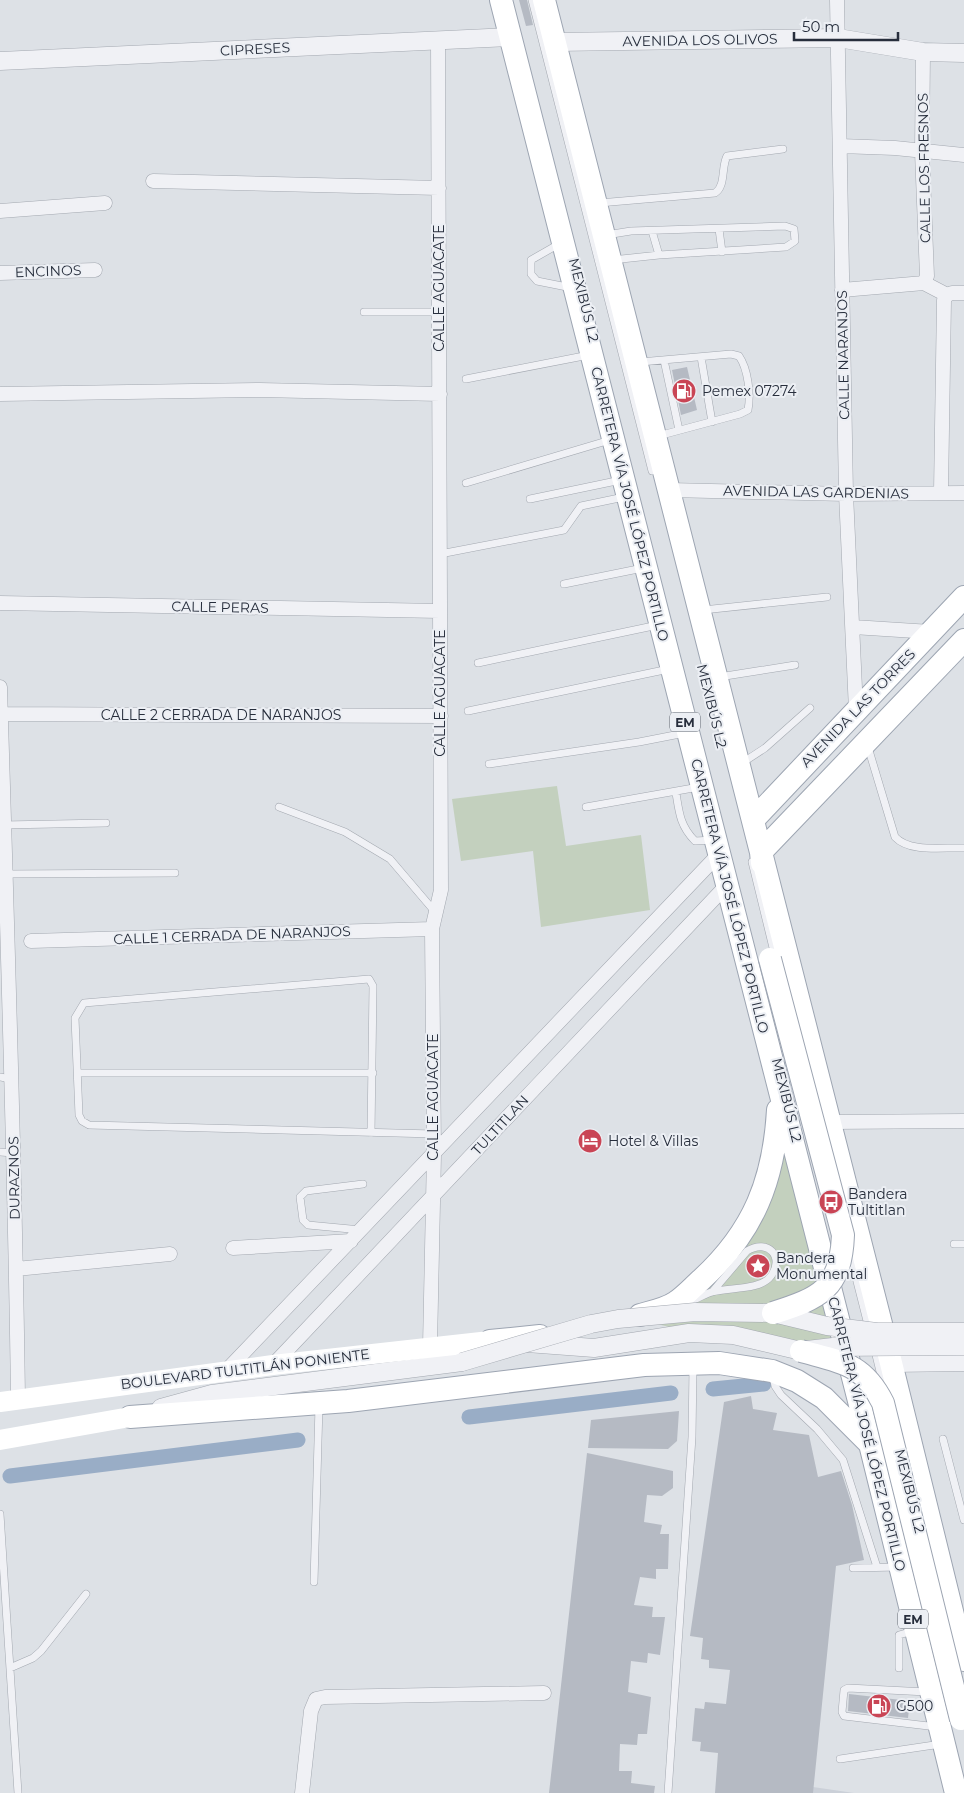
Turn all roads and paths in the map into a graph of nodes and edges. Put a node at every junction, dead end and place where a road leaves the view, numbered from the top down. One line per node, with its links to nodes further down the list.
1 (501, 0): 6 (main road, CARRETERA VÍA JOSÉ LÓPEZ PORTILLO / EM)
2 (508, 0): 159 (lane, MEXIBÚS L2)
3 (532, 0): 50 (lane, MEXIBÚS L2)
4 (544, 0): 9 (main road)
5 (837, 0): 7 (street, CALLE NARANJOS)
6 (510, 37): 8 (street, CIPRESES); 25 (main road, CARRETERA VÍA JOSÉ LÓPEZ PORTILLO / EM)
7 (838, 38): 9 (street, AVENIDA LOS OLIVOS); 10 (street, AVENIDA LOS OLIVOS); 13 (street, CALLE NARANJOS)
8 (438, 40): 12 (street, CIPRESES); 18 (street, CALLE AGUACATE)
9 (555, 42): 20 (main road)
10 (923, 52): 11 (street, AVENIDA LOS OLIVOS); 15 (street, CALLE LOS FRESNOS)
11 (964, 53)
12 (0, 61)
13 (840, 146): 15 (street); 33 (street, CALLE NARANJOS)
14 (783, 149): 20 (lane)
15 (922, 152): 16 (street); 31 (street, CALLE LOS FRESNOS)
16 (964, 155)
17 (153, 181): 18 (street)
18 (439, 188): 37 (street, CALLE AGUACATE)
19 (105, 203): 21 (street)
20 (596, 204): 24 (main road)
21 (0, 211)
22 (718, 229): 23 (lane); 26 (lane); 26 (lane)
23 (652, 231): 24 (lane); 27 (lane)
24 (605, 235): 28 (main road)
25 (563, 242): 32 (main road, CARRETERA VÍA JOSÉ LÓPEZ PORTILLO / EM); 32 (lane)
26 (722, 252): 27 (lane)
27 (659, 255): 28 (lane)
28 (612, 260): 41 (main road)
29 (95, 270): 30 (street, ENCINOS)
30 (0, 273)
31 (924, 283): 33 (street); 35 (street)
32 (575, 288): 38 (main road, CARRETERA VÍA JOSÉ LÓPEZ PORTILLO / EM)
33 (842, 290): 54 (street, CALLE NARANJOS)
34 (964, 293): 35 (street)
35 (947, 295): 52 (street)
36 (364, 312): 37 (lane)
37 (439, 312): 44 (street, CALLE AGUACATE)
38 (591, 355): 42 (lane); 48 (main road, CARRETERA VÍA JOSÉ LÓPEZ PORTILLO / EM)
39 (701, 357): 40 (lane); 45 (lane); 45 (lane)
40 (664, 360): 41 (lane); 46 (lane)
41 (637, 362): 47 (main road)
42 (466, 378)
43 (0, 394): 44 (street)
44 (440, 394): 56 (street, CALLE AGUACATE)
45 (712, 422): 46 (lane)
46 (679, 430): 47 (lane)
47 (655, 436): 50 (main road)
48 (613, 439): 49 (lane); 51 (main road, CARRETERA VÍA JOSÉ LÓPEZ PORTILLO / EM)
49 (466, 483)
50 (662, 486): 54 (street, AVENIDA LAS GARDENIAS); 62 (main road)
51 (626, 488): 55 (lane); 56 (lane); 57 (main road, CARRETERA VÍA JOSÉ LÓPEZ PORTILLO / EM)
52 (941, 492): 53 (street, AVENIDA LAS GARDENIAS); 54 (street, AVENIDA LAS GARDENIAS)
53 (964, 493)
54 (846, 494): 65 (street, CALLE NARANJOS)
55 (530, 499)
56 (440, 554): 63 (street, CALLE AGUACATE)
57 (646, 568): 58 (lane); 64 (main road, CARRETERA VÍA JOSÉ LÓPEZ PORTILLO / EM)
58 (564, 584)
59 (827, 597): 62 (lane)
60 (964, 598): 66 (main road, AVENIDA LAS TORRES)
61 (0, 603): 63 (street, CALLE PERAS)
62 (700, 610): 71 (main road)
63 (440, 611): 77 (street, CALLE AGUACATE)
64 (660, 624): 68 (lane); 70 (main road, CARRETERA VÍA JOSÉ LÓPEZ PORTILLO / EM)
65 (853, 627): 66 (street); 74 (street, CALLE NARANJOS)
66 (931, 632): 74 (main road, AVENIDA LAS TORRES)
67 (964, 640): 79 (main road)
68 (478, 664)
69 (795, 666): 71 (lane)
70 (672, 669): 75 (lane); 78 (main road, CARRETERA VÍA JOSÉ LÓPEZ PORTILLO / EM)
71 (717, 677): 81 (main road)
72 (0, 687): 76 (street, DURAZNOS)
73 (810, 708): 81 (lane)
74 (856, 710): 86 (main road, AVENIDA LAS TORRES)
75 (468, 711)
76 (1, 714): 77 (street, CALLE 2 CERRADA DE NARANJOS); 88 (street, DURAZNOS)
77 (441, 716): 95 (street, CALLE AGUACATE)
78 (688, 732): 80 (lane); 82 (main road, CARRETERA VÍA JOSÉ LÓPEZ PORTILLO / EM)
79 (867, 742): 90 (lane); 91 (main road)
80 (490, 764)
81 (734, 768): 86 (main road)
82 (702, 786): 83 (lane); 89 (main road, CARRETERA VÍA JOSÉ LÓPEZ PORTILLO / EM)
83 (676, 793): 85 (lane); 89 (lane)
84 (279, 807): 95 (lane)
85 (586, 807)
86 (753, 820): 91 (main road)
87 (106, 823): 88 (lane)
88 (2, 825): 93 (street, DURAZNOS)
89 (717, 847): 94 (main road, CARRETERA VÍA JOSÉ LÓPEZ PORTILLO / EM); 109 (street, TULTITLAN)
90 (964, 848)
91 (755, 852): 99 (main road); 105 (main road)
92 (175, 873): 93 (lane)
93 (6, 874): 98 (street, DURAZNOS)
94 (727, 885): 103 (main road, CARRETERA VÍA JOSÉ LÓPEZ PORTILLO / EM); 111 (street, TULTITLAN)
95 (436, 913): 96 (street, CALLE AGUACATE)
96 (432, 929): 97 (street, CALLE 1 CERRADA DE NARANJOS); 107 (street, CALLE AGUACATE)
97 (31, 941)
98 (4, 945): 102 (street, DURAZNOS)
99 (770, 948): 121 (main road, bridge); 152 (lane, MEXIBÚS L2)
100 (78, 1073): 101 (lane); 101 (lane); 106 (lane)
101 (373, 1073): 106 (lane)
102 (6, 1078): 108 (street, DURAZNOS)
103 (779, 1089): 120 (main road); 138 (main road, CARRETERA VÍA JOSÉ LÓPEZ PORTILLO / EM)
104 (964, 1120): 105 (street)
105 (830, 1122): 128 (main road)
106 (371, 1133): 107 (lane)
107 (434, 1134): 109 (street, CALLE AGUACATE)
108 (7, 1153): 118 (street, DURAZNOS)
109 (434, 1154): 111 (street, CALLE AGUACATE); 112 (street, TULTITLAN)
110 (363, 1184): 112 (lane)
111 (432, 1196): 124 (street, CALLE AGUACATE); 130 (street, TULTITLAN)
112 (362, 1230): 113 (street, TULTITLAN)
113 (351, 1241): 116 (street); 131 (street, TULTITLAN)
114 (954, 1244): 115 (lane)
115 (964, 1244)
116 (233, 1248)
117 (170, 1254): 118 (street)
118 (16, 1269): 133 (street, DURAZNOS)
119 (712, 1292): 119 (lane); 120 (lane)
120 (674, 1303): 123 (main road)
121 (773, 1313): 122 (street, BOULEVARD TULTITLÁN PONIENTE, bridge); 135 (street, BOULEVARD TULTITLÁN PONIENTE, bridge)
122 (964, 1332)
123 (490, 1341): 124 (main road, BOULEVARD TULTITLÁN PONIENTE); 126 (street)
124 (430, 1346): 130 (main road, BOULEVARD TULTITLÁN PONIENTE)
125 (964, 1346): 126 (street, bridge)
126 (801, 1351): 152 (main road, bridge)
127 (964, 1362): 128 (street)
128 (891, 1363): 147 (main road)
129 (693, 1364): 132 (main road); 134 (main road); 157 (lane)
130 (273, 1365): 131 (main road, BOULEVARD TULTITLÁN PONIENTE)
131 (226, 1371): 133 (main road, BOULEVARD TULTITLÁN PONIENTE)
132 (772, 1371): 138 (main road); 143 (lane)
133 (9, 1401)
134 (319, 1403): 135 (main road); 144 (lane)
135 (130, 1418): 137 (main road, BOULEVARD TULTITLÁN PONIENTE)
136 (943, 1439): 140 (lane)
137 (0, 1440)
138 (870, 1444): 141 (main road, CARRETERA VÍA JOSÉ LÓPEZ PORTILLO / EM)
139 (0, 1514): 148 (lane)
140 (964, 1520)
141 (901, 1567): 143 (lane); 146 (main road, CARRETERA VÍA JOSÉ LÓPEZ PORTILLO / EM)
142 (853, 1568): 143 (lane)
143 (877, 1568)
144 (314, 1582)
145 (86, 1594): 148 (lane)
146 (916, 1630): 149 (lane); 150 (main road, CARRETERA VÍA JOSÉ LÓPEZ PORTILLO / EM)
147 (964, 1660)
148 (10, 1668): 155 (lane)
149 (899, 1668)
150 (931, 1692): 153 (main road, CARRETERA VÍA JOSÉ LÓPEZ PORTILLO / EM); 153 (lane)
151 (544, 1693): 156 (street)
152 (963, 1715)
153 (942, 1735): 154 (lane); 158 (main road, CARRETERA VÍA JOSÉ LÓPEZ PORTILLO / EM)
154 (840, 1759)
155 (18, 1793)
156 (302, 1793)
157 (668, 1793)
158 (956, 1793)
159 (963, 1793)

